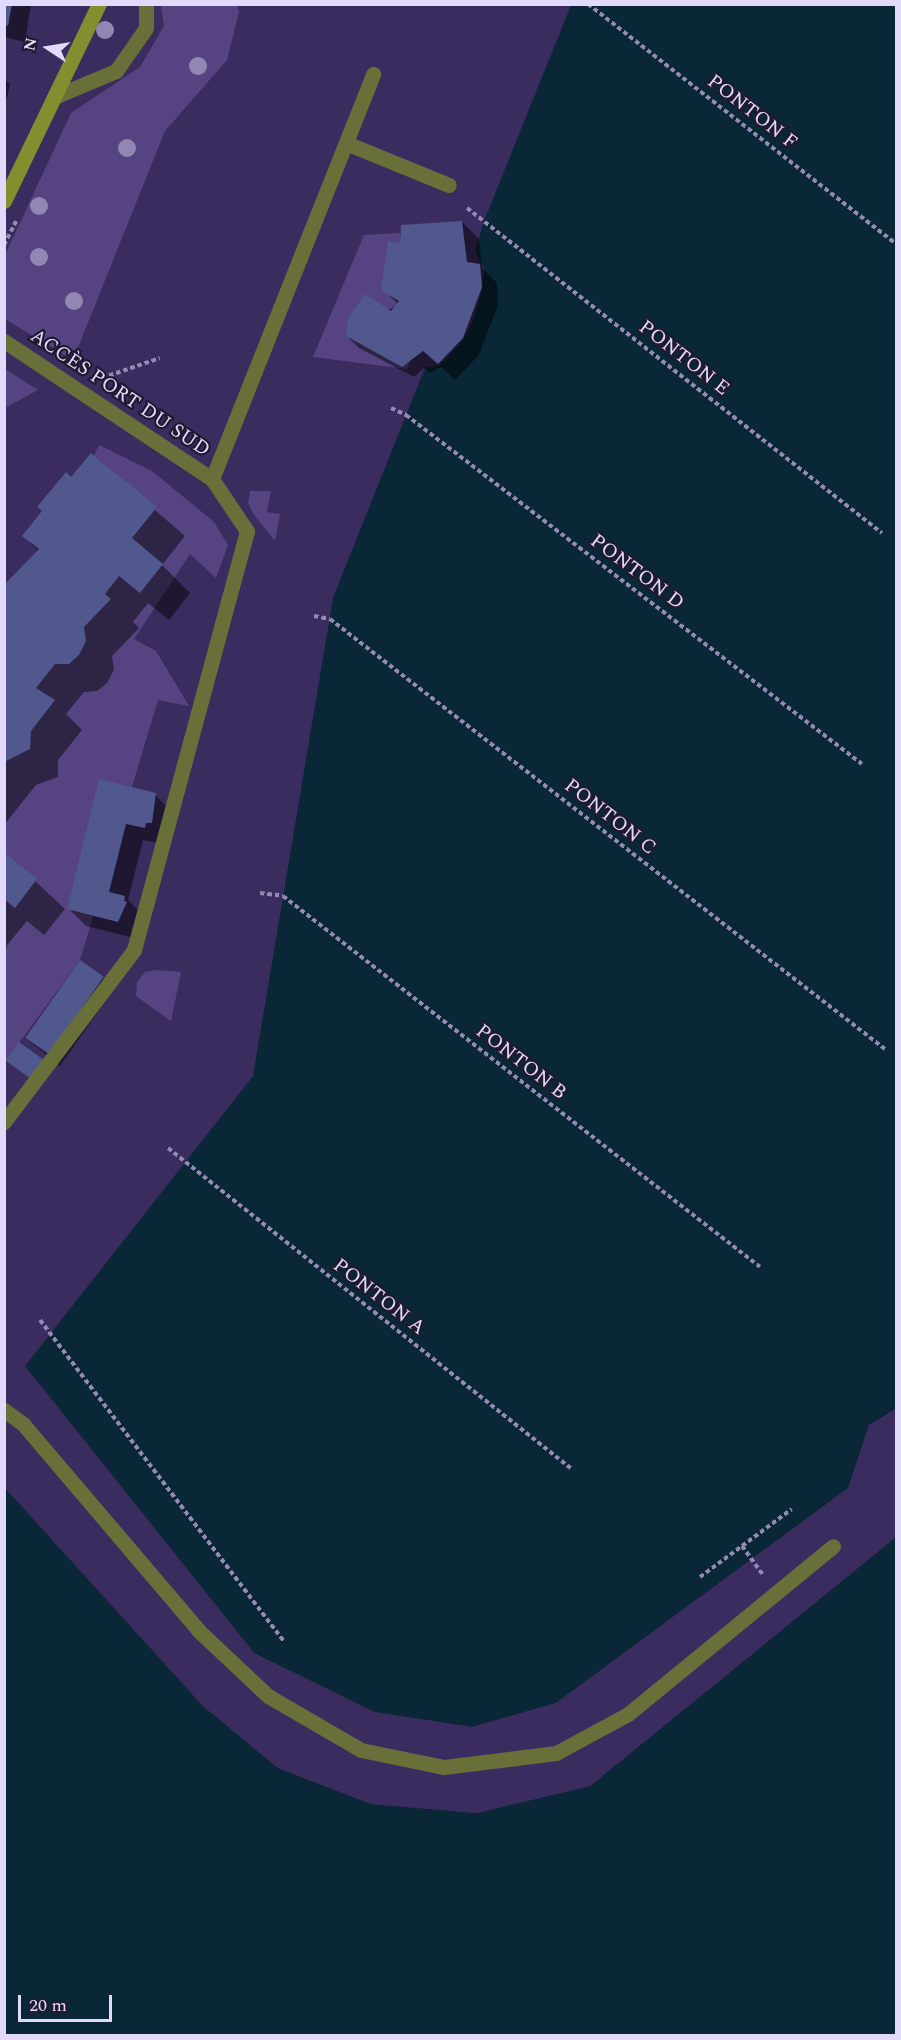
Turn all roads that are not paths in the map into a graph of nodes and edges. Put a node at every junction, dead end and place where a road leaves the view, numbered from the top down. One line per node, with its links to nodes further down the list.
1 (99, 4): 4 (street)
2 (146, 4): 4 (lane)
3 (373, 74): 5 (lane)
4 (54, 97): 7 (street)
5 (346, 143): 6 (lane); 9 (lane)
6 (449, 185)
7 (4, 201)
8 (4, 341): 9 (lane, ACCÈS PORT DU SUD)
9 (212, 479): 10 (lane)
10 (4, 1122)
11 (4, 1410): 12 (lane)
12 (833, 1546)

